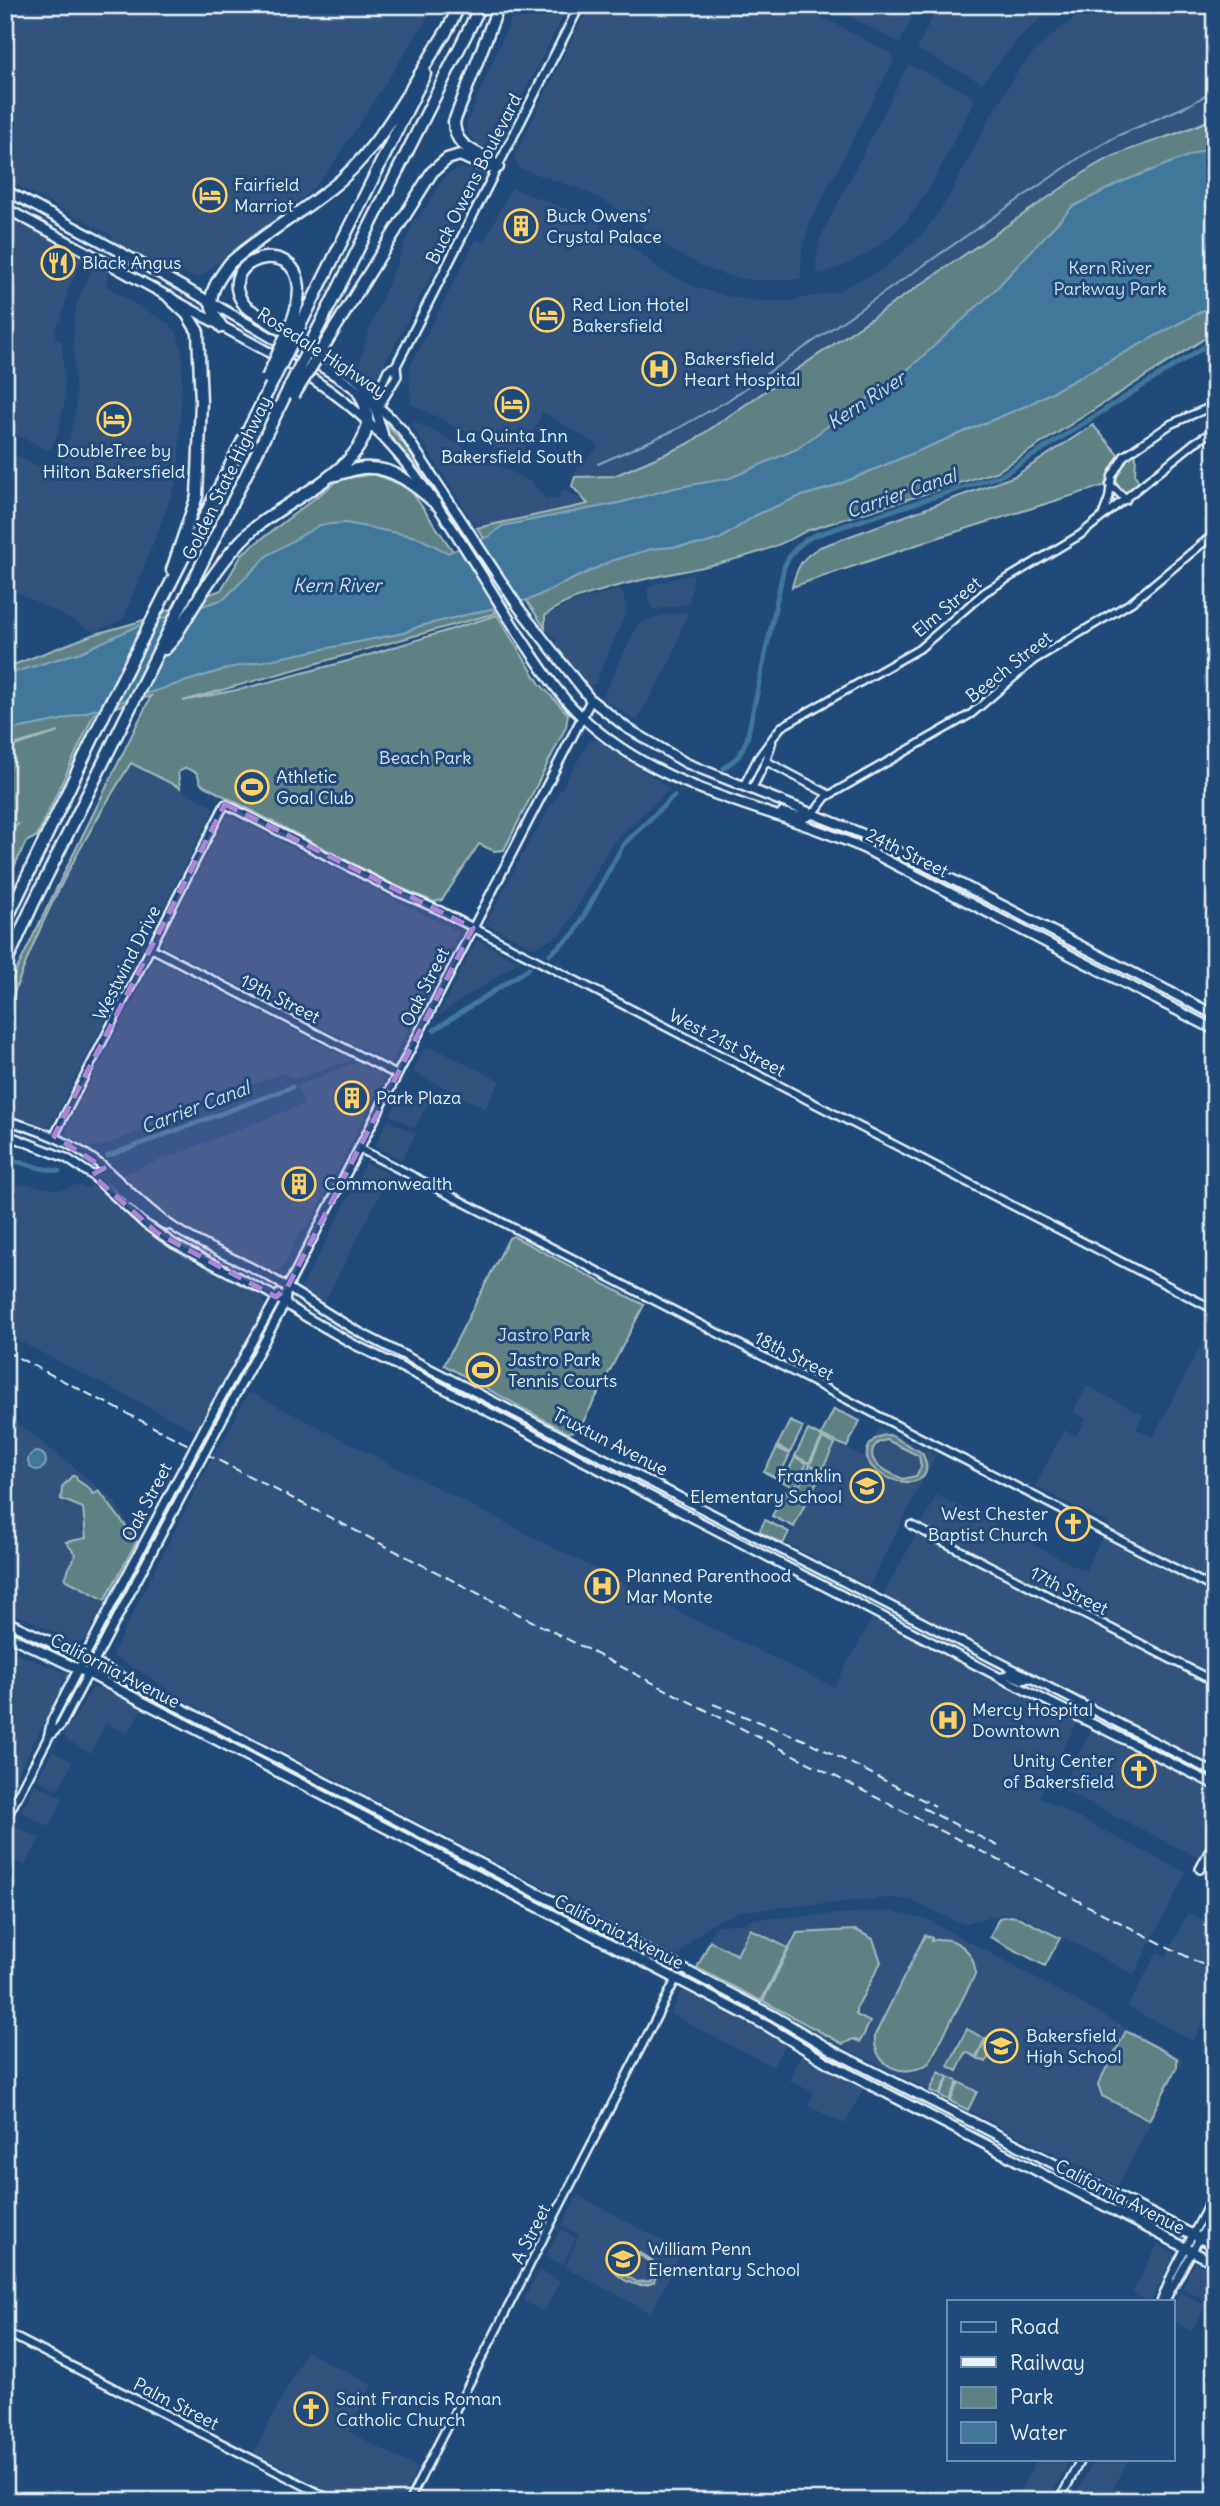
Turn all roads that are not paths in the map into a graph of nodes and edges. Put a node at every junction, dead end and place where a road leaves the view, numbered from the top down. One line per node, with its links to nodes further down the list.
1 (460, 5): 5 (highway)
2 (481, 5): 13 (highway, Golden State Highway, bridge)
3 (499, 5): 6 (highway)
4 (580, 5): 6 (main road, Buck Owens Boulevard)
5 (447, 30): 10 (highway); 11 (highway)
6 (498, 167): 13 (highway, bridge); 16 (main road, Buck Owens Boulevard)
7 (5, 190): 10 (main road, Rosedale Highway)
8 (5, 208): 9 (main road, Rosedale Highway)
9 (169, 297): 12 (main road, Rosedale Highway); 28 (highway)
10 (210, 302): 12 (highway); 14 (main road, Rosedale Highway)
11 (296, 325): 16 (highway); 28 (highway, Golden State Highway, bridge)
12 (222, 327): 15 (main road, Rosedale Highway)
13 (290, 393): 29 (highway, Golden State Highway)
14 (359, 393): 16 (highway)
15 (349, 405): 16 (main road); 19 (main road, Rosedale Highway)
16 (373, 406): 19 (highway); 21 (main road); 30 (main road, Rosedale Highway)
17 (1212, 407): 18 (street); 23 (street)
18 (1215, 417)
19 (367, 422): 21 (main road, Rosedale Highway); 22 (highway)
20 (1215, 430): 24 (street, Elm Street)
21 (387, 443): 25 (main road, Rosedale Highway)
22 (330, 476): 25 (highway); 29 (highway)
23 (1110, 484): 24 (street); 26 (street)
24 (1126, 500): 26 (street, Elm Street)
25 (436, 504): 31 (main road, Rosedale Highway)
26 (1102, 517): 32 (street, Elm Street)
27 (1215, 533): 35 (street, Beech Street)
28 (161, 603): 39 (highway, Golden State Highway)
29 (157, 657): 42 (highway, Golden State Highway)
30 (591, 700): 31 (main road, Oak Street); 34 (main road, 24th Street)
31 (582, 717): 38 (main road, 24th Street); 40 (main road, Oak Street)
32 (773, 737): 33 (street); 34 (street, Elm Street)
33 (766, 761): 34 (street); 35 (street)
34 (748, 787): 37 (main road, 24th Street)
35 (830, 795): 37 (street, Beech Street)
36 (225, 804): 40 (street, West 21st Street); 41 (street, Westwind Drive)
37 (814, 813): 38 (main road); 43 (main road, 24th Street)
38 (769, 814): 44 (main road, 24th Street)
39 (5, 923)
40 (473, 928): 45 (main road, Oak Street); 55 (street, West 21st Street)
41 (150, 948): 45 (street, 19th Street); 48 (street, Westwind Drive)
42 (5, 966)
43 (1215, 1015)
44 (1215, 1030)
45 (397, 1075): 49 (main road, Oak Street)
46 (5, 1120): 48 (main road, Truxtun Avenue)
47 (5, 1135): 50 (main road, Truxtun Avenue)
48 (54, 1136): 51 (main road, Truxtun Avenue)
49 (360, 1149): 52 (main road, Oak Street); 57 (street, 18th Street)
50 (92, 1175): 51 (main road); 53 (main road, Truxtun Avenue)
51 (178, 1230): 52 (main road, Truxtun Avenue)
52 (287, 1289): 53 (main road, Oak Street); 54 (main road, Oak Street); 65 (main road, Truxtun Avenue)
53 (276, 1297): 54 (main road, Truxtun Avenue); 60 (main road, Oak Street, bridge)
54 (285, 1303): 61 (main road, Oak Street, bridge); 64 (main road, Truxtun Avenue)
55 (1215, 1310)
56 (911, 1525): 66 (street, 17th Street)
57 (1215, 1589)
58 (5, 1621): 60 (main road, California Avenue)
59 (5, 1634): 62 (main road, California Avenue)
60 (84, 1658): 61 (main road, California Avenue); 62 (main road, Oak Street)
61 (94, 1663): 63 (main road, Oak Street); 80 (main road, California Avenue)
62 (78, 1669): 63 (main road, California Avenue); 71 (main road, Oak Street)
63 (88, 1674): 71 (main road, Oak Street); 77 (main road, California Avenue)
64 (1002, 1678): 65 (main road); 68 (main road, Truxtun Avenue)
65 (1030, 1678): 67 (main road, Truxtun Avenue)
66 (1215, 1682)
67 (1095, 1710): 68 (main road); 69 (main road, Truxtun Avenue)
68 (1076, 1714): 70 (main road, Truxtun Avenue)
69 (1108, 1717): 70 (main road); 72 (main road, Truxtun Avenue)
70 (1089, 1721): 73 (main road, Truxtun Avenue)
71 (48, 1738): 74 (main road, Oak Street)
72 (1215, 1773)
73 (1215, 1785)
74 (5, 1820)
75 (1215, 1840): 76 (main road)
76 (1200, 1869)
77 (676, 1979): 82 (main road, California Avenue); 88 (street, A Street)
78 (1215, 2192): 80 (street)
79 (1215, 2210): 80 (street)
80 (1196, 2237): 81 (main road, California Avenue); 82 (street)
81 (1215, 2246)
82 (1189, 2250): 83 (main road, California Avenue); 84 (street)
83 (1215, 2263)
84 (1164, 2300)
85 (5, 2332): 87 (street, Palm Street)
86 (1080, 2460): 89 (street)
87 (334, 2501)
88 (410, 2501)
89 (1059, 2501)

